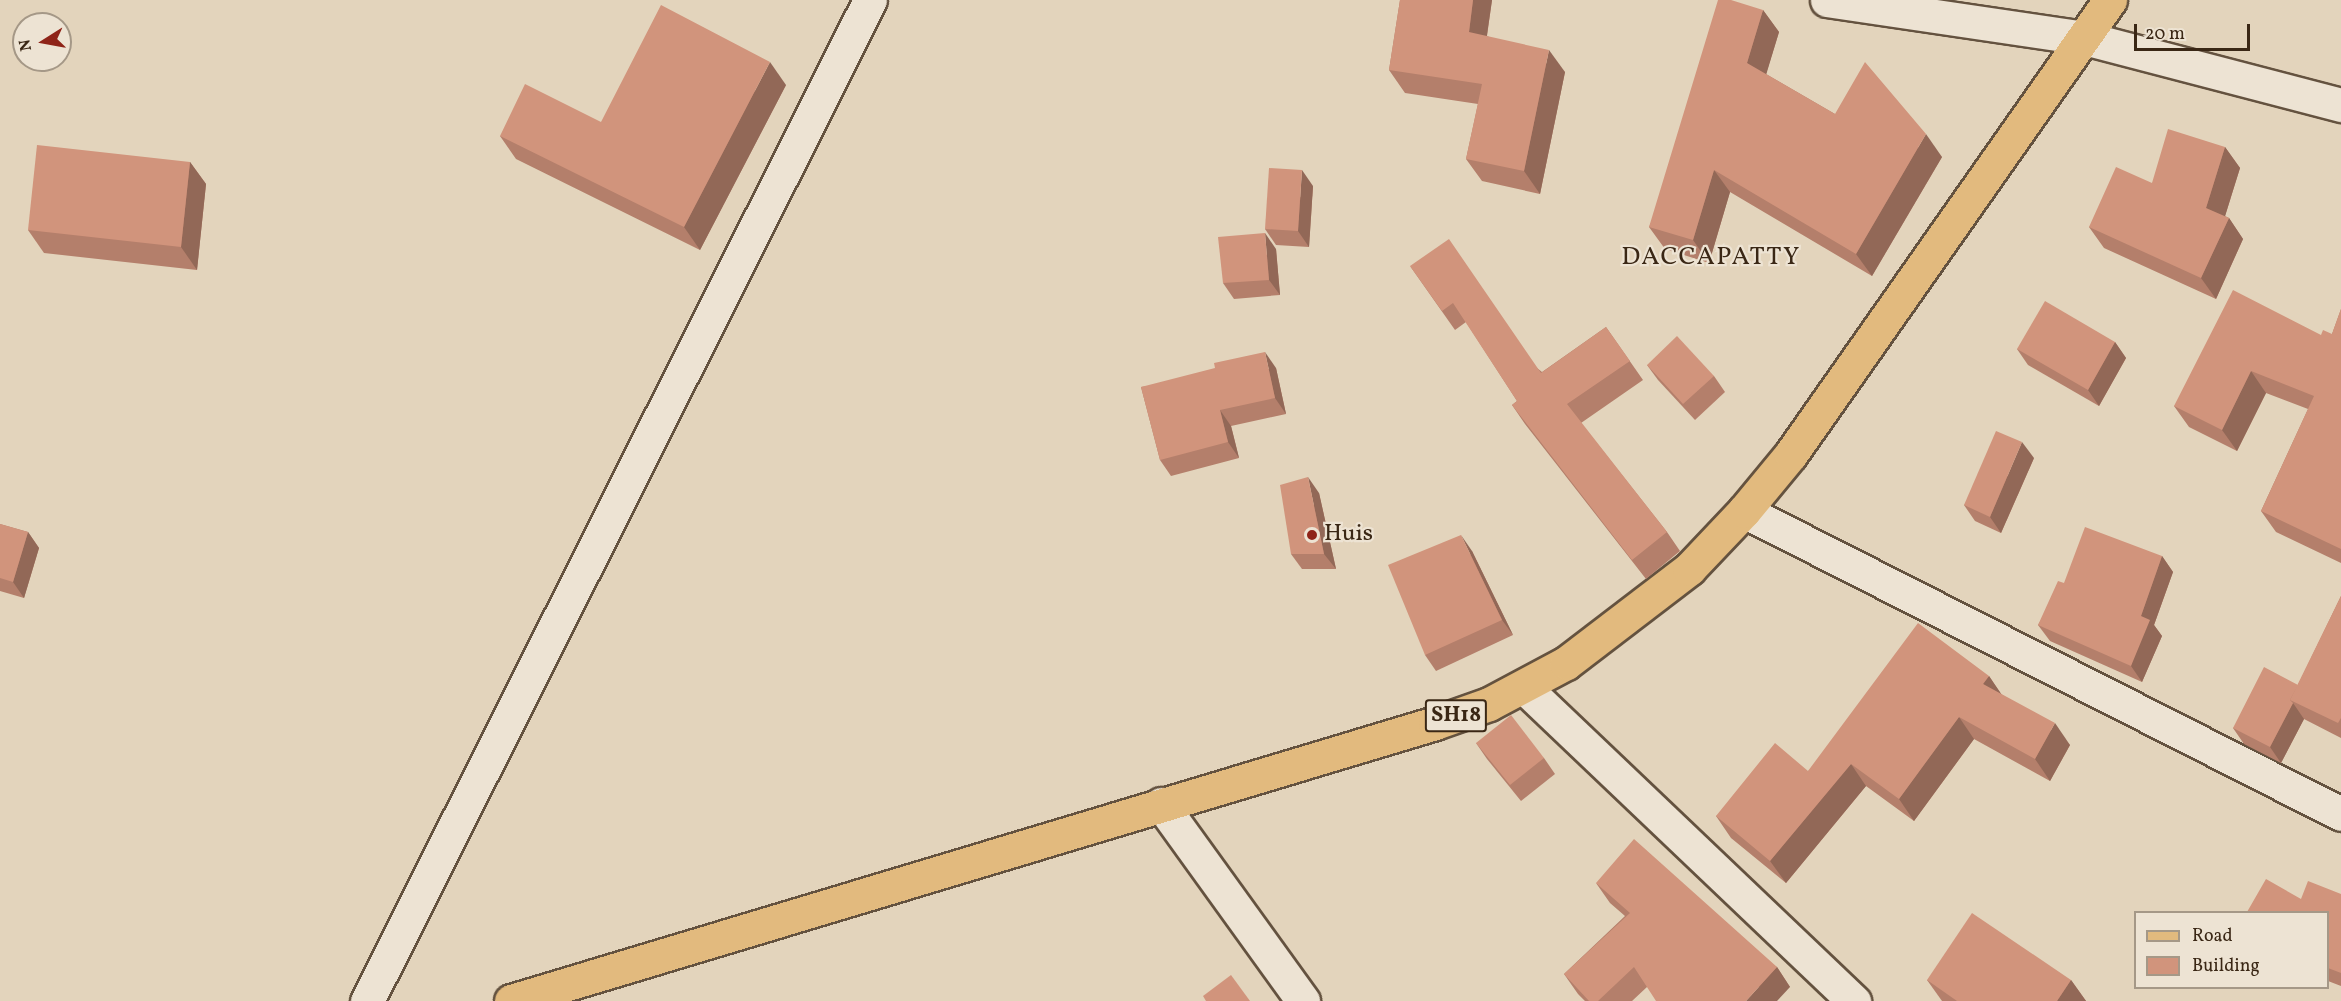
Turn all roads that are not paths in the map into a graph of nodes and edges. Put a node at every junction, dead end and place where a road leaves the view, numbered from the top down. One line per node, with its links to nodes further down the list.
1 (870, 0): 10 (street)
2 (1827, 0): 4 (street)
3 (2110, 0): 4 (main road, SH18)
4 (2084, 38): 5 (street); 6 (main road, SH18)
5 (2341, 105)
6 (1744, 511): 7 (main road, SH18); 9 (street)
7 (1524, 687): 8 (main road, SH18); 13 (street)
8 (1161, 804): 11 (main road, SH18); 12 (street)
9 (2341, 814)
10 (367, 1001)
11 (511, 1001)
12 (1303, 1001)
13 (1854, 1001)

